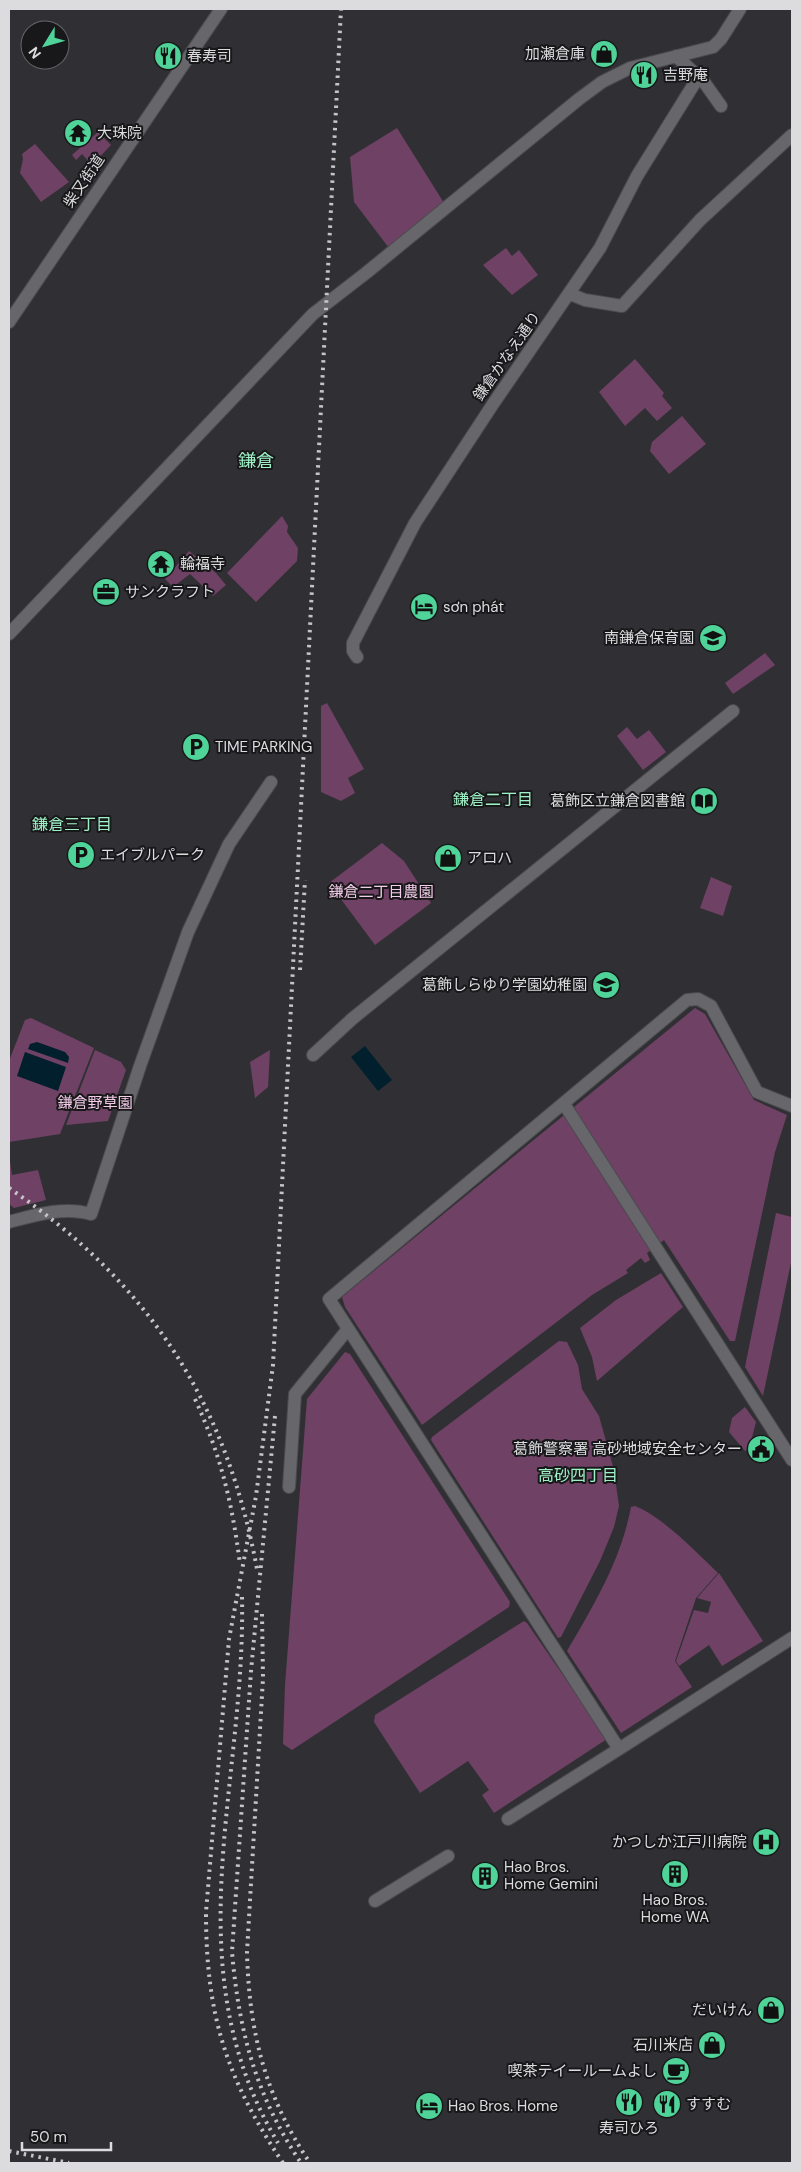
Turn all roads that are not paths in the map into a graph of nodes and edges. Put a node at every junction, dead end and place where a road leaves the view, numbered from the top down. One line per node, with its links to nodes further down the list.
1 (221, 9): 8 (street, 柴又街道)
2 (740, 9): 3 (street)
3 (676, 56): 4 (street); 9 (street)
4 (699, 76): 5 (street); 7 (street, 鎌倉かなえ通り)
5 (721, 106)
6 (792, 135): 7 (street)
7 (570, 294): 10 (street, 鎌倉かなえ通り)
8 (9, 322)
9 (9, 634)
10 (357, 657)
11 (733, 711): 13 (street)
12 (271, 782): 16 (street)
13 (313, 1055)
14 (564, 1104): 15 (street); 17 (street); 18 (street)
15 (792, 1106)
16 (9, 1222)
17 (348, 1329): 19 (street); 21 (street)
18 (792, 1460)
19 (289, 1487)
20 (792, 1638): 21 (street)
21 (619, 1749): 22 (street)
22 (508, 1819)
23 (448, 1856): 24 (street)
24 (375, 1901)

